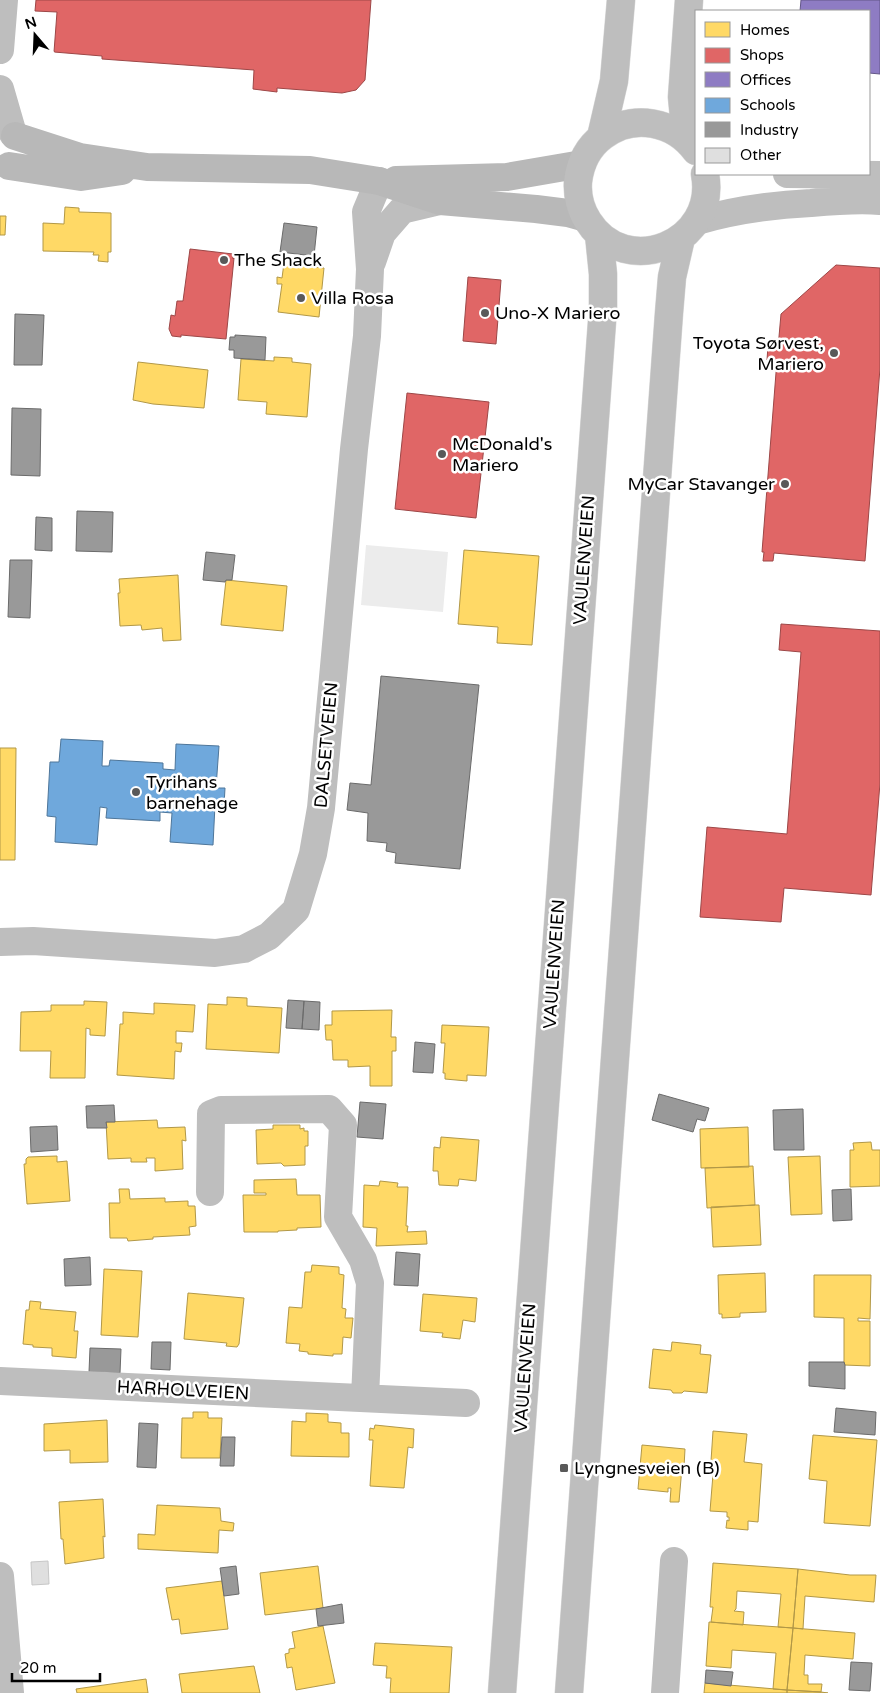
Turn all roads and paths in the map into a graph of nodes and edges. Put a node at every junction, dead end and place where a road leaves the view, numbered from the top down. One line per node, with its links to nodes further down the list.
1 (4, 0): 4 (main road)
2 (621, 0): 7 (main road)
3 (689, 0): 8 (main road)
4 (0, 50)
5 (0, 89): 6 (main road)
6 (9, 133): 10 (main road); 11 (main road)
7 (601, 138): 8 (main road); 9 (main road)
8 (691, 145)
9 (582, 164): 13 (main road); 16 (main road, VAULENVEIEN)
10 (147, 167): 11 (main road); 13 (main road)
11 (5, 168)
12 (705, 175): 17 (main road)
13 (380, 181): 15 (main road); 18 (main road, DALSETVEIEN)
14 (880, 200): 17 (main road)
15 (440, 201): 16 (main road); 18 (main road, DALSETVEIEN)
16 (593, 226): 17 (main road); 27 (main road, VAULENVEIEN)
17 (689, 230): 28 (main road)
18 (370, 269): 19 (main road, DALSETVEIEN)
19 (0, 942)
20 (210, 1192): 22 (main road)
21 (0, 1381): 22 (main road, HARHOLVEIEN)
22 (365, 1398): 23 (main road, HARHOLVEIEN)
23 (466, 1402)
24 (674, 1561): 29 (main road)
25 (0, 1576): 26 (main road)
26 (10, 1693)
27 (502, 1693)
28 (569, 1693)
29 (665, 1693)

